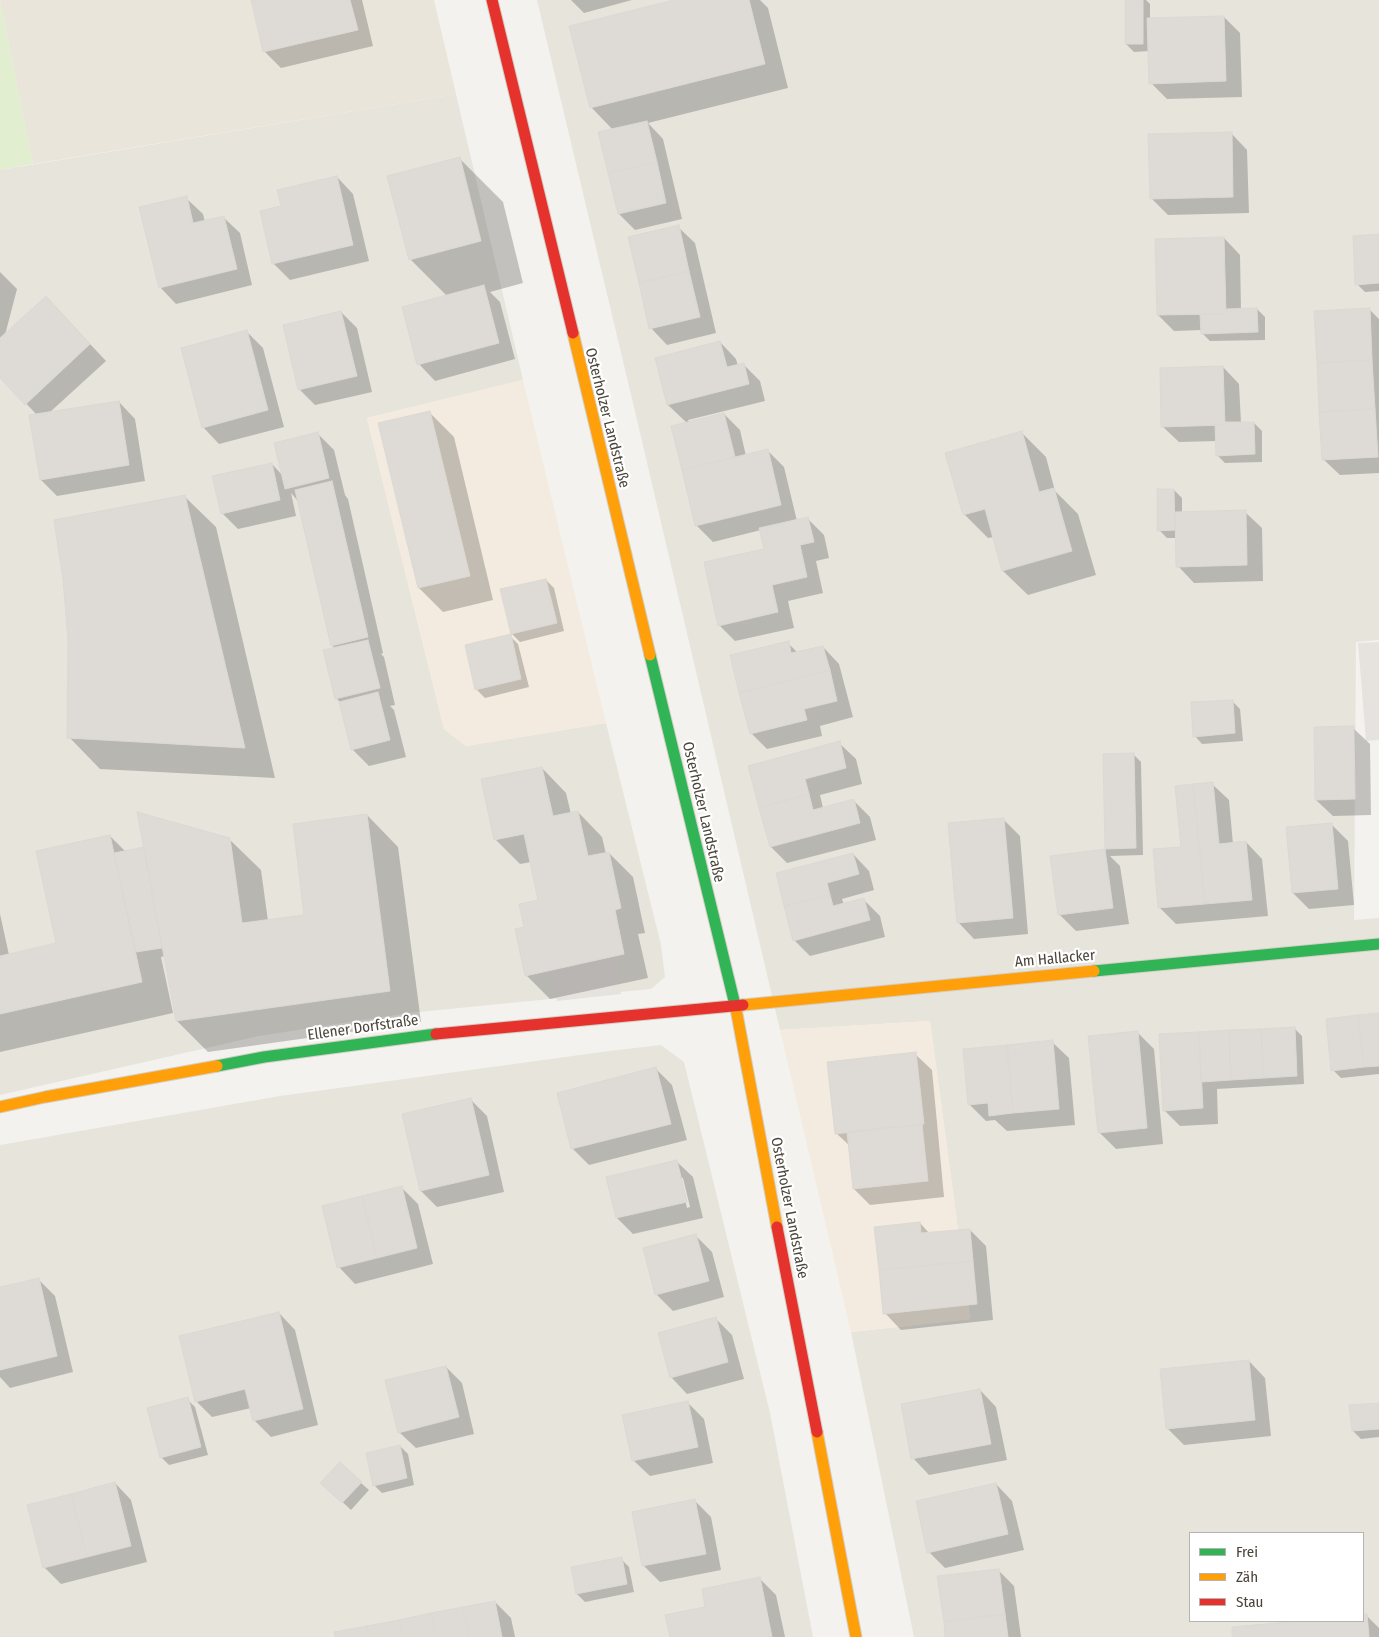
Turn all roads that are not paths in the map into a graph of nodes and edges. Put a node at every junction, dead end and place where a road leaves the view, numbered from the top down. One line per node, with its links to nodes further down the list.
1 (492, 0): 3 (main road, Osterholzer Landstraße)
2 (1379, 944): 3 (main road, Am Hallacker)
3 (734, 1006): 4 (main road, Ellener Dorfstraße); 5 (main road, Osterholzer Landstraße)
4 (0, 1107)
5 (856, 1637)

